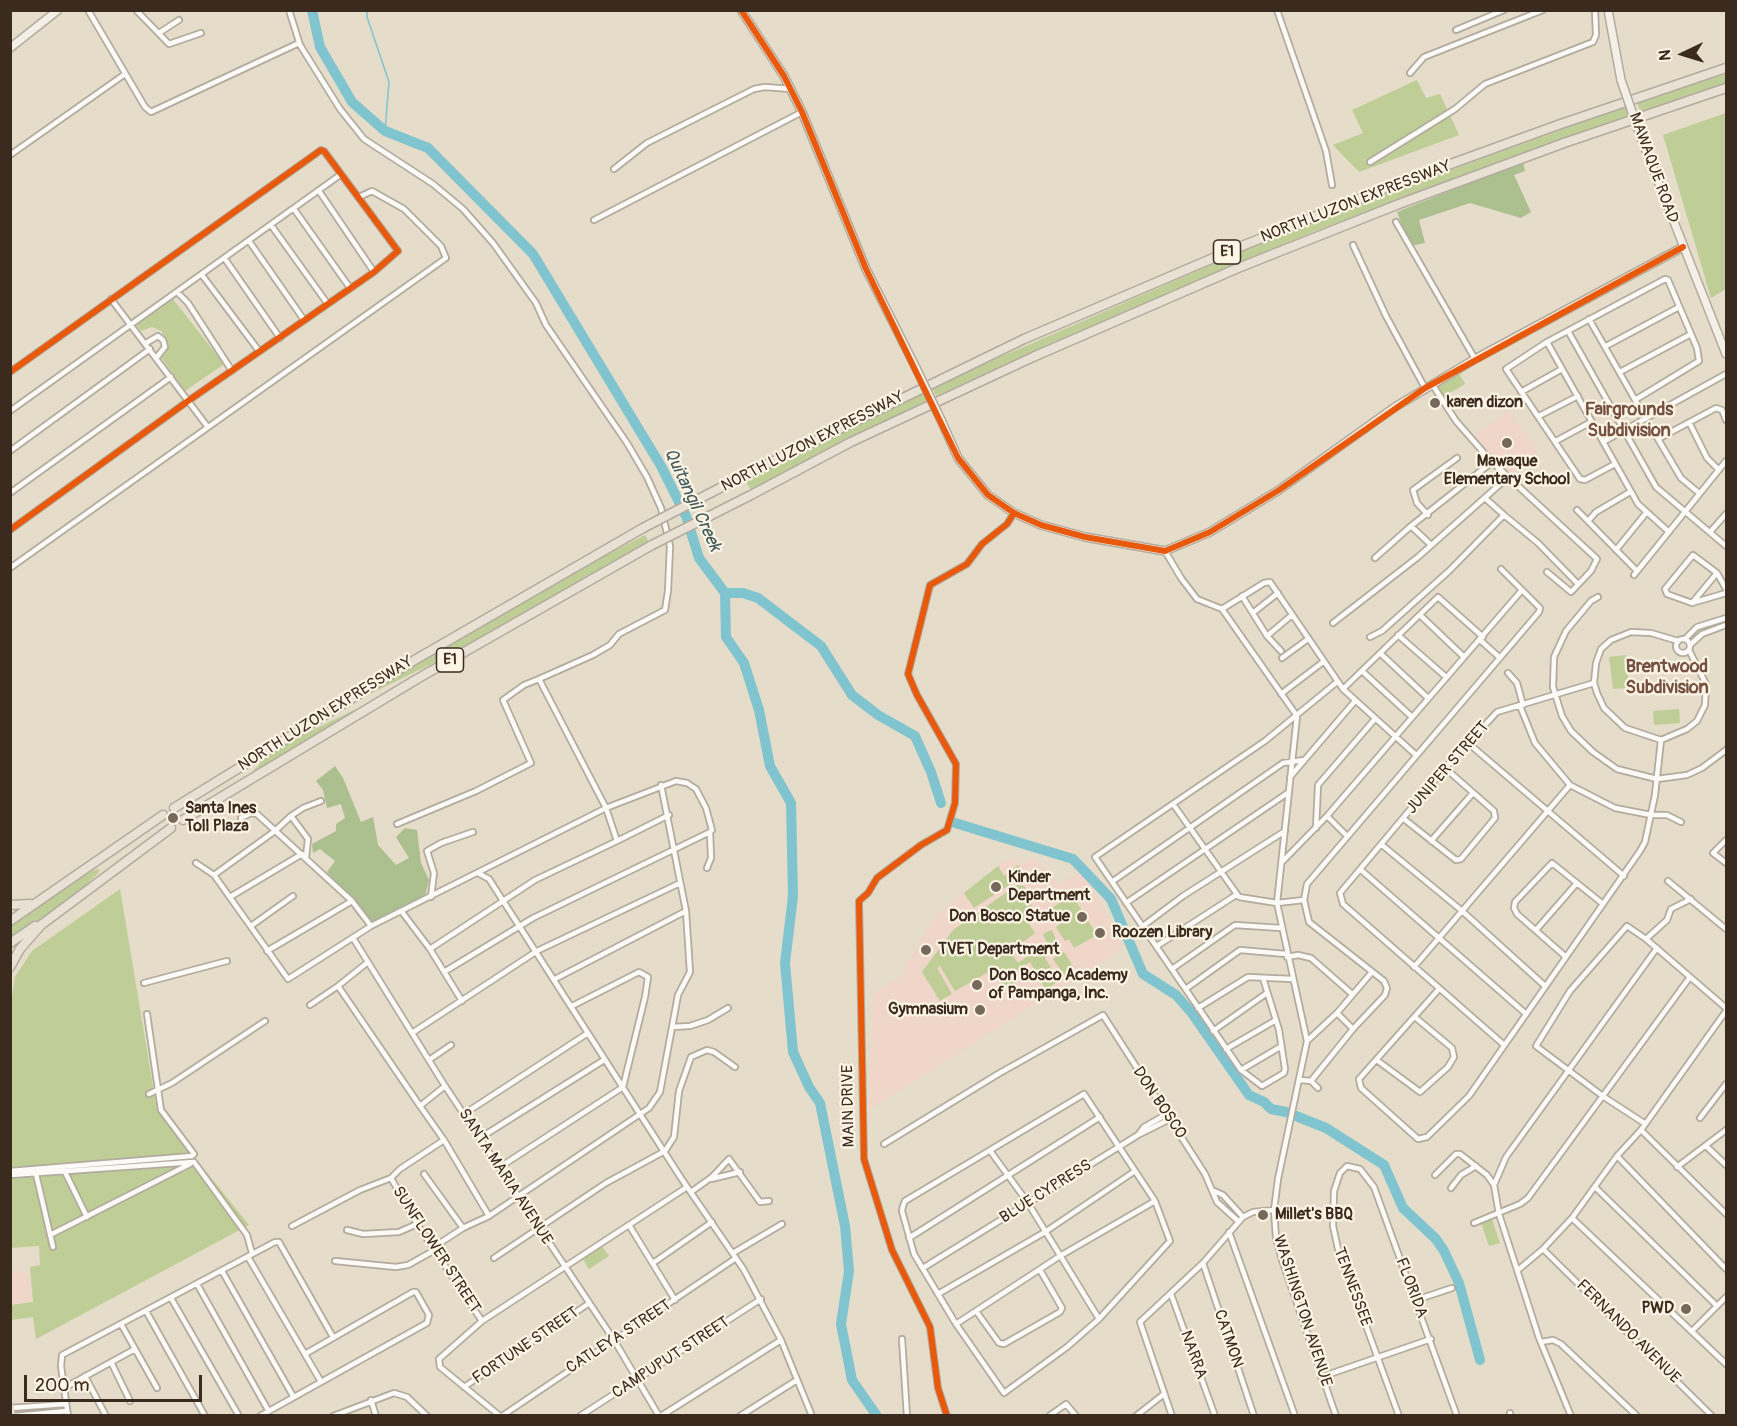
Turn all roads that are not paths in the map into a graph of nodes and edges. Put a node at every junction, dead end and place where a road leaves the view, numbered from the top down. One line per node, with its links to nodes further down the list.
1 (58, 10): 16 (street)
2 (88, 10): 19 (street)
3 (136, 10): 13 (street)
4 (289, 10): 15 (street)
5 (741, 10): 21 (street)
6 (1277, 10): 27 (street)
7 (1504, 10): 12 (street)
8 (1543, 10): 18 (street)
9 (1595, 10): 24 (street)
10 (1608, 10): 36 (street, MAWAQUE ROAD, bridge)
11 (179, 20): 13 (street)
12 (1456, 30)
13 (159, 33): 14 (street)
14 (201, 33)
15 (299, 43): 19 (street); 145 (street)
16 (10, 48)
17 (1726, 68): 173 (highway, NORTH LUZON EXPRESSWAY / E1, bridge)
18 (1410, 73)
19 (125, 74): 23 (street)
20 (1726, 88): 183 (highway, NORTH LUZON EXPRESSWAY / E1, bridge)
21 (791, 89): 22 (street); 25 (street)
22 (802, 112): 31 (street); 94 (street, bridge)
23 (10, 155)
24 (1370, 162)
25 (614, 169)
26 (340, 175): 28 (street); 29 (street); 42 (street)
27 (1332, 185)
28 (319, 191): 30 (street); 38 (street)
29 (359, 197): 38 (street); 76 (street)
30 (294, 209): 33 (street); 40 (street)
31 (594, 220)
32 (1396, 222): 58 (street)
33 (271, 225): 34 (street); 43 (street)
34 (249, 241): 37 (street); 46 (street)
35 (1353, 245): 65 (street)
36 (1683, 247): 56 (street, MAWAQUE ROAD); 58 (street)
37 (225, 259): 39 (street); 50 (street)
38 (374, 272): 40 (street)
39 (202, 275): 41 (street); 55 (street)
40 (350, 288): 43 (street)
41 (178, 293): 47 (street); 60 (street)
42 (111, 299): 47 (street); 61 (street)
43 (327, 303): 46 (street)
44 (1678, 307): 45 (street); 49 (street); 53 (street)
45 (1590, 319): 48 (street); 53 (street)
46 (304, 320): 50 (street)
47 (131, 325): 52 (street); 70 (street)
48 (1569, 331): 51 (street); 78 (street)
49 (1691, 334): 62 (street); 68 (street)
50 (280, 338): 55 (street)
51 (1547, 342): 59 (street); 66 (street)
52 (146, 343): 54 (street); 57 (street)
53 (1606, 346): 62 (street)
54 (150, 349): 57 (street); 82 (street)
55 (259, 351): 60 (street)
56 (1726, 354)
57 (157, 357): 64 (street)
58 (1475, 359): 65 (street)
59 (1562, 369): 66 (street); 67 (street)
60 (232, 371): 69 (street)
61 (10, 372)
62 (1620, 372): 68 (street)
63 (1724, 375): 78 (street)
64 (171, 377): 69 (street); 90 (street)
65 (1429, 386): 85 (street); 108 (street)
66 (1521, 392): 72 (street)
67 (1578, 396): 72 (street); 74 (street)
68 (1635, 400): 71 (street)
69 (188, 401): 76 (street); 102 (street)
70 (10, 411)
71 (1642, 412)
72 (1539, 416): 80 (street)
73 (1726, 420): 75 (street)
74 (1591, 422): 80 (street); 81 (street)
75 (1689, 422): 79 (street); 87 (street)
76 (207, 426): 110 (street)
77 (1650, 428): 79 (street)
78 (1624, 431): 81 (street); 96 (street)
79 (1658, 439): 91 (street)
80 (1556, 441): 86 (street)
81 (1603, 441): 86 (street)
82 (10, 451)
83 (1457, 458): 98 (street)
84 (1726, 461): 87 (street)
85 (1492, 462): 88 (street); 98 (street)
86 (1616, 464): 89 (street)
87 (1719, 470): 91 (street)
88 (1507, 478): 92 (street); 114 (street)
89 (1630, 492): 95 (street); 100 (street)
90 (10, 493)
91 (1699, 493): 96 (street)
92 (1486, 499): 99 (street); 105 (street)
93 (1577, 510): 100 (street)
94 (1014, 513): 108 (street); 450 (street, MAIN DRIVE)
95 (1646, 513): 103 (street); 107 (street)
96 (1684, 513): 103 (street); 104 (street)
97 (1726, 514): 104 (street)
98 (1428, 515): 101 (street)
99 (1504, 515): 114 (street); 130 (street)
100 (1588, 522): 107 (street)
101 (1411, 526): 105 (street); 109 (street)
102 (10, 530)
103 (1669, 532): 107 (street)
104 (1710, 532): 106 (street)
105 (1431, 545): 126 (street)
106 (1726, 546)
107 (1616, 550)
108 (1165, 551): 121 (street)
109 (1376, 558)
110 (10, 568)
111 (1501, 569): 115 (street)
112 (1546, 572): 114 (street)
113 (1717, 573): 116 (street); 120 (street); 120 (street)
114 (1578, 584)
115 (1522, 590): 131 (street); 139 (street)
116 (1726, 591): 120 (street)
117 (1278, 593): 118 (street); 122 (street); 123 (street)
118 (1242, 596): 121 (street); 122 (street)
119 (1598, 597): 150 (street)
120 (1692, 603)
121 (1222, 609): 149 (street)
122 (1254, 612): 129 (street)
123 (1293, 615): 129 (street); 132 (street)
124 (1420, 615): 128 (street); 131 (street); 138 (street)
125 (1726, 618): 133 (street)
126 (1333, 623)
127 (1726, 625): 135 (street)
128 (1398, 635): 137 (street); 144 (street)
129 (1267, 636): 136 (street)
130 (1370, 637)
131 (1482, 638): 138 (street); 139 (street)
132 (1308, 639): 140 (street); 141 (street)
133 (1685, 639): 134 (street); 135 (street)
134 (1678, 641): 135 (street); 147 (street)
135 (1690, 650): 158 (street)
136 (1281, 651)
137 (1380, 653): 142 (street); 151 (street)
138 (1464, 657): 144 (street)
139 (1499, 657): 161 (street)
140 (1282, 658)
141 (1323, 662): 146 (street); 149 (street)
142 (1362, 670): 148 (street); 155 (street)
143 (1508, 673): 153 (street)
144 (1446, 677): 151 (street)
145 (539, 680): 174 (street); 185 (street)
146 (1337, 682): 148 (street); 154 (street)
147 (1594, 683): 150 (street, JUNIPER STREET); 158 (street)
148 (1343, 689): 152 (street)
149 (1281, 694): 154 (street)
150 (1555, 695): 153 (street, JUNIPER STREET); 166 (street)
151 (1428, 698): 155 (street)
152 (1355, 701): 156 (street); 162 (street)
153 (1522, 706): 159 (street, JUNIPER STREET); 168 (street)
154 (1296, 716): 163 (street); 172 (street)
155 (1412, 717): 157 (street)
156 (1374, 720): 157 (street); 188 (street)
157 (1395, 738): 161 (street); 179 (street)
158 (1661, 740): 166 (street)
159 (1468, 743): 164 (street, JUNIPER STREET); 175 (street)
160 (1726, 750): 166 (street)
161 (1416, 755): 193 (street)
162 (1304, 760): 163 (street); 165 (street)
163 (1291, 762): 165 (street); 186 (street)
164 (1445, 768): 170 (street); 182 (street, JUNIPER STREET)
165 (1290, 777): 169 (street)
166 (1657, 779): 180 (street)
167 (661, 785): 174 (street); 177 (street); 192 (street)
168 (1570, 785): 175 (street); 180 (street)
169 (1289, 792): 190 (street); 198 (street)
170 (1473, 793): 196 (street); 196 (street)
171 (321, 801): 178 (street)
172 (1173, 804): 186 (street); 212 (street)
173 (174, 808)
174 (606, 808): 195 (street); 204 (street)
175 (1547, 812): 210 (street); 230 (street)
176 (163, 815): 222 (highway)
177 (669, 815): 195 (street); 199 (street)
178 (291, 816): 189 (street); 200 (street)
179 (1327, 816): 188 (street); 193 (street)
180 (1651, 816): 184 (street); 210 (street)
181 (241, 818): 189 (street)
182 (1404, 819): 196 (street); 197 (street, JUNIPER STREET)
183 (183, 820)
184 (1682, 822)
185 (397, 824)
186 (1190, 827): 198 (street); 212 (street)
187 (171, 828): 229 (highway)
188 (1316, 828): 201 (street)
189 (275, 831): 200 (street); 209 (street)
190 (1286, 831): 201 (street); 208 (street)
191 (473, 832): 219 (street)
192 (710, 832): 199 (street); 205 (street)
193 (1347, 836): 221 (street)
194 (1726, 840): 203 (street)
195 (616, 841): 224 (street)
196 (1431, 841)
197 (1382, 844): 206 (street, JUNIPER STREET); 230 (street)
198 (1205, 848): 208 (street); 225 (street)
199 (675, 849): 214 (street); 237 (street)
200 (304, 855): 218 (street); 223 (street)
201 (1282, 862): 226 (street)
202 (196, 863): 209 (street)
203 (1726, 863)
204 (492, 866): 207 (street); 211 (street)
205 (706, 868)
206 (1360, 870): 241 (street); 255 (street, JUNIPER STREET)
207 (478, 873): 211 (street); 219 (street)
208 (1221, 873): 216 (street); 236 (street)
209 (214, 875): 218 (street)
210 (1624, 876): 227 (street)
211 (489, 879): 224 (street)
212 (1113, 881): 225 (street)
213 (1668, 881): 220 (street)
214 (680, 883): 231 (street); 249 (street)
215 (1577, 883): 227 (street); 240 (street); 240 (street)
216 (1236, 895): 226 (street); 245 (street)
217 (293, 896): 234 (street)
218 (230, 897): 234 (street)
219 (430, 897): 232 (street)
220 (1691, 899): 239 (street); 243 (street)
221 (1304, 900): 226 (street); 258 (street)
222 (39, 901): 228 (highway); 233 (highway)
223 (352, 901): 235 (street); 248 (street)
224 (503, 902): 237 (street); 247 (street)
225 (1126, 903): 236 (street)
226 (1277, 903): 238 (street)
227 (1603, 904): 251 (street)
228 (10, 905)
229 (61, 909): 244 (highway); 254 (highway)
230 (1461, 910): 241 (street); 265 (street)
231 (686, 911): 261 (street); 282 (street)
232 (402, 912): 235 (street); 247 (street)
233 (10, 921)
234 (251, 926): 248 (street)
235 (371, 926): 242 (street)
236 (1143, 926): 245 (street)
237 (521, 927): 249 (street); 257 (street)
238 (1281, 927): 250 (street); 256 (street)
239 (1726, 929)
240 (1536, 930): 251 (street)
241 (1439, 936): 255 (street); 277 (street)
242 (353, 938): 248 (street); 253 (street, SANTA MARIA AVENUE)
243 (1646, 939): 246 (street); 297 (street)
244 (10, 943)
245 (1157, 946): 256 (street)
246 (1657, 948): 259 (street); 297 (street)
247 (430, 949): 257 (street)
248 (267, 951)
249 (537, 951): 261 (street); 270 (street)
250 (1287, 955): 262 (street); 266 (street); 269 (street)
251 (1566, 957): 265 (street)
252 (227, 961): 263 (street)
253 (368, 962): 264 (street); 285 (street, SANTA MARIA AVENUE)
254 (10, 967)
255 (1413, 967): 267 (street)
256 (1172, 969): 266 (street)
257 (444, 972): 270 (street)
258 (1372, 972): 269 (street); 283 (street)
259 (1690, 977): 275 (street); 306 (street)
260 (1263, 978): 262 (street); 268 (street); 274 (street)
261 (555, 979): 272 (street)
262 (1292, 979): 287 (street)
263 (144, 983)
264 (338, 986): 271 (street); 307 (street)
265 (1545, 986): 277 (street)
266 (1187, 988): 274 (street)
267 (1438, 989): 279 (street); 288 (street)
268 (1267, 993): 280 (street); 284 (street)
269 (1352, 994): 276 (street)
270 (462, 1001): 285 (street)
271 (310, 1005)
272 (572, 1006): 286 (street); 302 (street)
273 (728, 1008): 282 (street)
274 (1198, 1008): 284 (street)
275 (1726, 1010): 313 (street)
276 (1337, 1013): 283 (street); 287 (street)
277 (1526, 1013): 288 (street)
278 (147, 1014): 304 (street)
279 (1416, 1017): 294 (street); 294 (street)
280 (1275, 1020): 290 (street); 291 (street)
281 (265, 1021): 304 (street)
282 (672, 1027): 308 (street)
283 (1353, 1029): 299 (street)
284 (1213, 1030): 291 (street)
285 (412, 1033): 292 (street, SANTA MARIA AVENUE)
286 (588, 1033): 293 (street); 309 (street)
287 (1306, 1041): 298 (street, WASHINGTON AVENUE)
288 (1503, 1044): 294 (street)
289 (451, 1045): 292 (street)
290 (1280, 1047): 296 (street); 296 (street)
291 (1226, 1049): 296 (street)
292 (429, 1060): 301 (street, SANTA MARIA AVENUE)
293 (604, 1060): 302 (street); 316 (street)
294 (1378, 1061)
295 (735, 1067): 321 (street)
296 (1241, 1070)
297 (1567, 1070): 306 (street); 340 (street)
298 (1300, 1080): 299 (street); 350 (street, WASHINGTON AVENUE)
299 (1311, 1081): 303 (street)
300 (1726, 1084): 312 (street)
301 (445, 1086): 307 (street); 309 (street, SANTA MARIA AVENUE)
302 (623, 1087): 308 (street); 327 (street)
303 (1318, 1089)
304 (157, 1091): 305 (street); 333 (street)
305 (149, 1094)
306 (1604, 1097): 313 (street); 351 (street)
307 (420, 1106): 317 (street)
308 (641, 1112): 321 (street); 346 (street)
309 (464, 1114): 316 (street, SANTA MARIA AVENUE)
310 (1168, 1116): 318 (street, DON BOSCO); 319 (street, BLUE CYPRESS); 344 (street, DON BOSCO)
311 (1100, 1117): 319 (street); 322 (street); 336 (street)
312 (1700, 1118)
313 (1644, 1123): 314 (street)
314 (1641, 1130): 323 (street); 329 (street)
315 (1726, 1131): 320 (street)
316 (480, 1138): 327 (street, SANTA MARIA AVENUE)
317 (444, 1140): 338 (street); 353 (street)
318 (884, 1144)
319 (1119, 1146): 330 (street); 349 (street, BLUE CYPRESS)
320 (1706, 1146): 326 (street); 329 (street)
321 (665, 1151): 341 (street); 365 (street)
322 (991, 1152): 336 (street); 370 (street)
323 (1617, 1156): 343 (street); 383 (street)
324 (194, 1162): 331 (street); 354 (street); 374 (street)
325 (1476, 1166): 337 (street); 340 (street); 342 (street)
326 (1726, 1166)
327 (500, 1167): 346 (street, SANTA MARIA AVENUE)
328 (1356, 1167): 395 (street, FLORIDA); 413 (street, TENNESSEE)
329 (1677, 1167): 352 (street)
330 (1135, 1171): 348 (street); 367 (street)
331 (65, 1172): 334 (street); 354 (street)
332 (740, 1172): 339 (street); 339 (street); 347 (street)
333 (10, 1173): 334 (street)
334 (36, 1174): 369 (street)
335 (424, 1174): 364 (street)
336 (1008, 1175): 349 (street); 370 (street)
337 (1435, 1175)
338 (391, 1178): 360 (street, SUNFLOWER STREET); 363 (street)
339 (709, 1179): 345 (street)
340 (1494, 1185): 351 (street)
341 (687, 1187): 345 (street); 362 (street)
342 (1451, 1188)
343 (1596, 1188): 356 (street); 397 (street)
344 (1214, 1191): 355 (street, DON BOSCO); 357 (street, DON BOSCO)
345 (691, 1192): 358 (street)
346 (517, 1195): 353 (street); 365 (street, SANTA MARIA AVENUE)
347 (769, 1201)
348 (1155, 1201): 376 (street); 400 (street)
349 (1028, 1203): 367 (street); 382 (street, BLUE CYPRESS)
350 (1274, 1210): 355 (street); 417 (street, WASHINGTON AVENUE)
351 (1499, 1214): 359 (street); 385 (street)
352 (1726, 1214)
353 (489, 1216): 364 (street)
354 (87, 1217): 369 (street)
355 (1243, 1217): 357 (street)
356 (1572, 1218): 372 (street); 404 (street)
357 (1238, 1221): 368 (street)
358 (712, 1222): 375 (street); 379 (street)
359 (1474, 1223)
360 (417, 1224): 366 (street); 373 (street, SUNFLOWER STREET)
361 (782, 1224): 375 (street, CATLEYA STREET)
362 (629, 1225): 379 (street); 381 (street)
363 (292, 1226)
364 (463, 1228): 373 (street)
365 (540, 1228): 377 (street); 381 (street, SANTA MARIA AVENUE)
366 (347, 1230)
367 (1045, 1232): 376 (street); 389 (street)
368 (1229, 1232): 380 (street); 457 (street)
369 (50, 1235): 371 (street)
370 (909, 1238): 382 (street)
371 (53, 1247)
372 (1543, 1249): 385 (street); 463 (street, FERNANDO AVENUE)
373 (435, 1250): 378 (street); 401 (street, SUNFLOWER STREET)
374 (250, 1255): 386 (street); 405 (street); 412 (street)
375 (734, 1255): 393 (street); 394 (street, CATLEYA STREET)
376 (1060, 1256): 384 (street); 400 (street)
377 (494, 1258)
378 (334, 1261)
379 (653, 1263): 394 (street)
380 (1203, 1263): 390 (street); 456 (street, CATMON)
381 (564, 1267): 396 (street, SANTA MARIA AVENUE); 401 (street)
382 (923, 1268): 389 (street)
383 (1726, 1269)
384 (1040, 1270): 399 (street); 399 (street)
385 (1518, 1270): 410 (street)
386 (222, 1271): 387 (street); 425 (street)
387 (196, 1284): 392 (street); 432 (street)
388 (1452, 1288): 395 (street)
389 (938, 1294): 403 (street)
390 (1171, 1294): 424 (street); 455 (street, NARRA)
391 (1726, 1297): 397 (street)
392 (171, 1298): 398 (street); 440 (street)
393 (761, 1299): 409 (street); 419 (street, CAMPUPUT STREET)
394 (675, 1300): 408 (street, CATLEYA STREET)
395 (1416, 1300): 407 (street, FLORIDA)
396 (588, 1304): 408 (street, SANTA MARIA AVENUE); 421 (street, FORTUNE STREET)
397 (1716, 1305): 404 (street)
398 (146, 1311): 402 (street); 439 (street)
399 (976, 1311): 403 (street)
400 (1099, 1319): 403 (street)
401 (482, 1321): 421 (street)
402 (121, 1324): 411 (street); 422 (street)
403 (956, 1324)
404 (1693, 1330): 415 (street)
405 (333, 1337): 412 (street); 418 (street)
406 (902, 1339): 449 (street)
407 (1431, 1339): 413 (street); 460 (street, FLORIDA)
408 (614, 1340): 419 (street, SANTA MARIA AVENUE); 444 (street, CATLEYA STREET)
409 (781, 1340): 420 (street); 446 (street)
410 (1541, 1342): 461 (street); 462 (street)
411 (135, 1349): 414 (street); 423 (street)
412 (305, 1354): 418 (street)
413 (1378, 1356): 417 (street); 459 (street, TENNESSEE)
414 (111, 1362): 416 (street); 427 (street)
415 (1726, 1364)
416 (85, 1376): 422 (street); 438 (street)
417 (1321, 1377): 458 (street, WASHINGTON AVENUE)
418 (320, 1380): 425 (street)
419 (637, 1380): 445 (street, CAMPUPUT STREET); 446 (street, SANTA MARIA AVENUE)
420 (796, 1380): 447 (street); 448 (street)
421 (464, 1387): 444 (street)
422 (64, 1388): 428 (street)
423 (157, 1388)
424 (1164, 1394): 453 (street); 454 (street)
425 (292, 1396): 432 (street)
426 (371, 1400): 436 (street); 442 (street); 443 (street)
427 (130, 1401)
428 (66, 1404): 429 (street); 434 (street)
429 (48, 1405): 430 (street); 433 (street)
430 (32, 1406): 431 (street); 435 (street)
431 (10, 1408): 437 (main road)
432 (268, 1410): 441 (street)
433 (49, 1413): 434 (street); 435 (street)
434 (68, 1413)
435 (33, 1414): 437 (street)
436 (334, 1415)
437 (12, 1416)
438 (106, 1416)
439 (205, 1416)
440 (238, 1416)
441 (260, 1416)
442 (376, 1416)
443 (428, 1416)
444 (501, 1416)
445 (580, 1416)
446 (660, 1416)
447 (740, 1416)
448 (812, 1416)
449 (908, 1416)
450 (947, 1416)
451 (1049, 1416): 452 (street)
452 (1076, 1416)
453 (1136, 1416)
454 (1172, 1416)
455 (1215, 1416)
456 (1254, 1416)
457 (1295, 1416)
458 (1336, 1416)
459 (1399, 1416)
460 (1457, 1416)
461 (1571, 1416)
462 (1637, 1416)
463 (1712, 1416)

